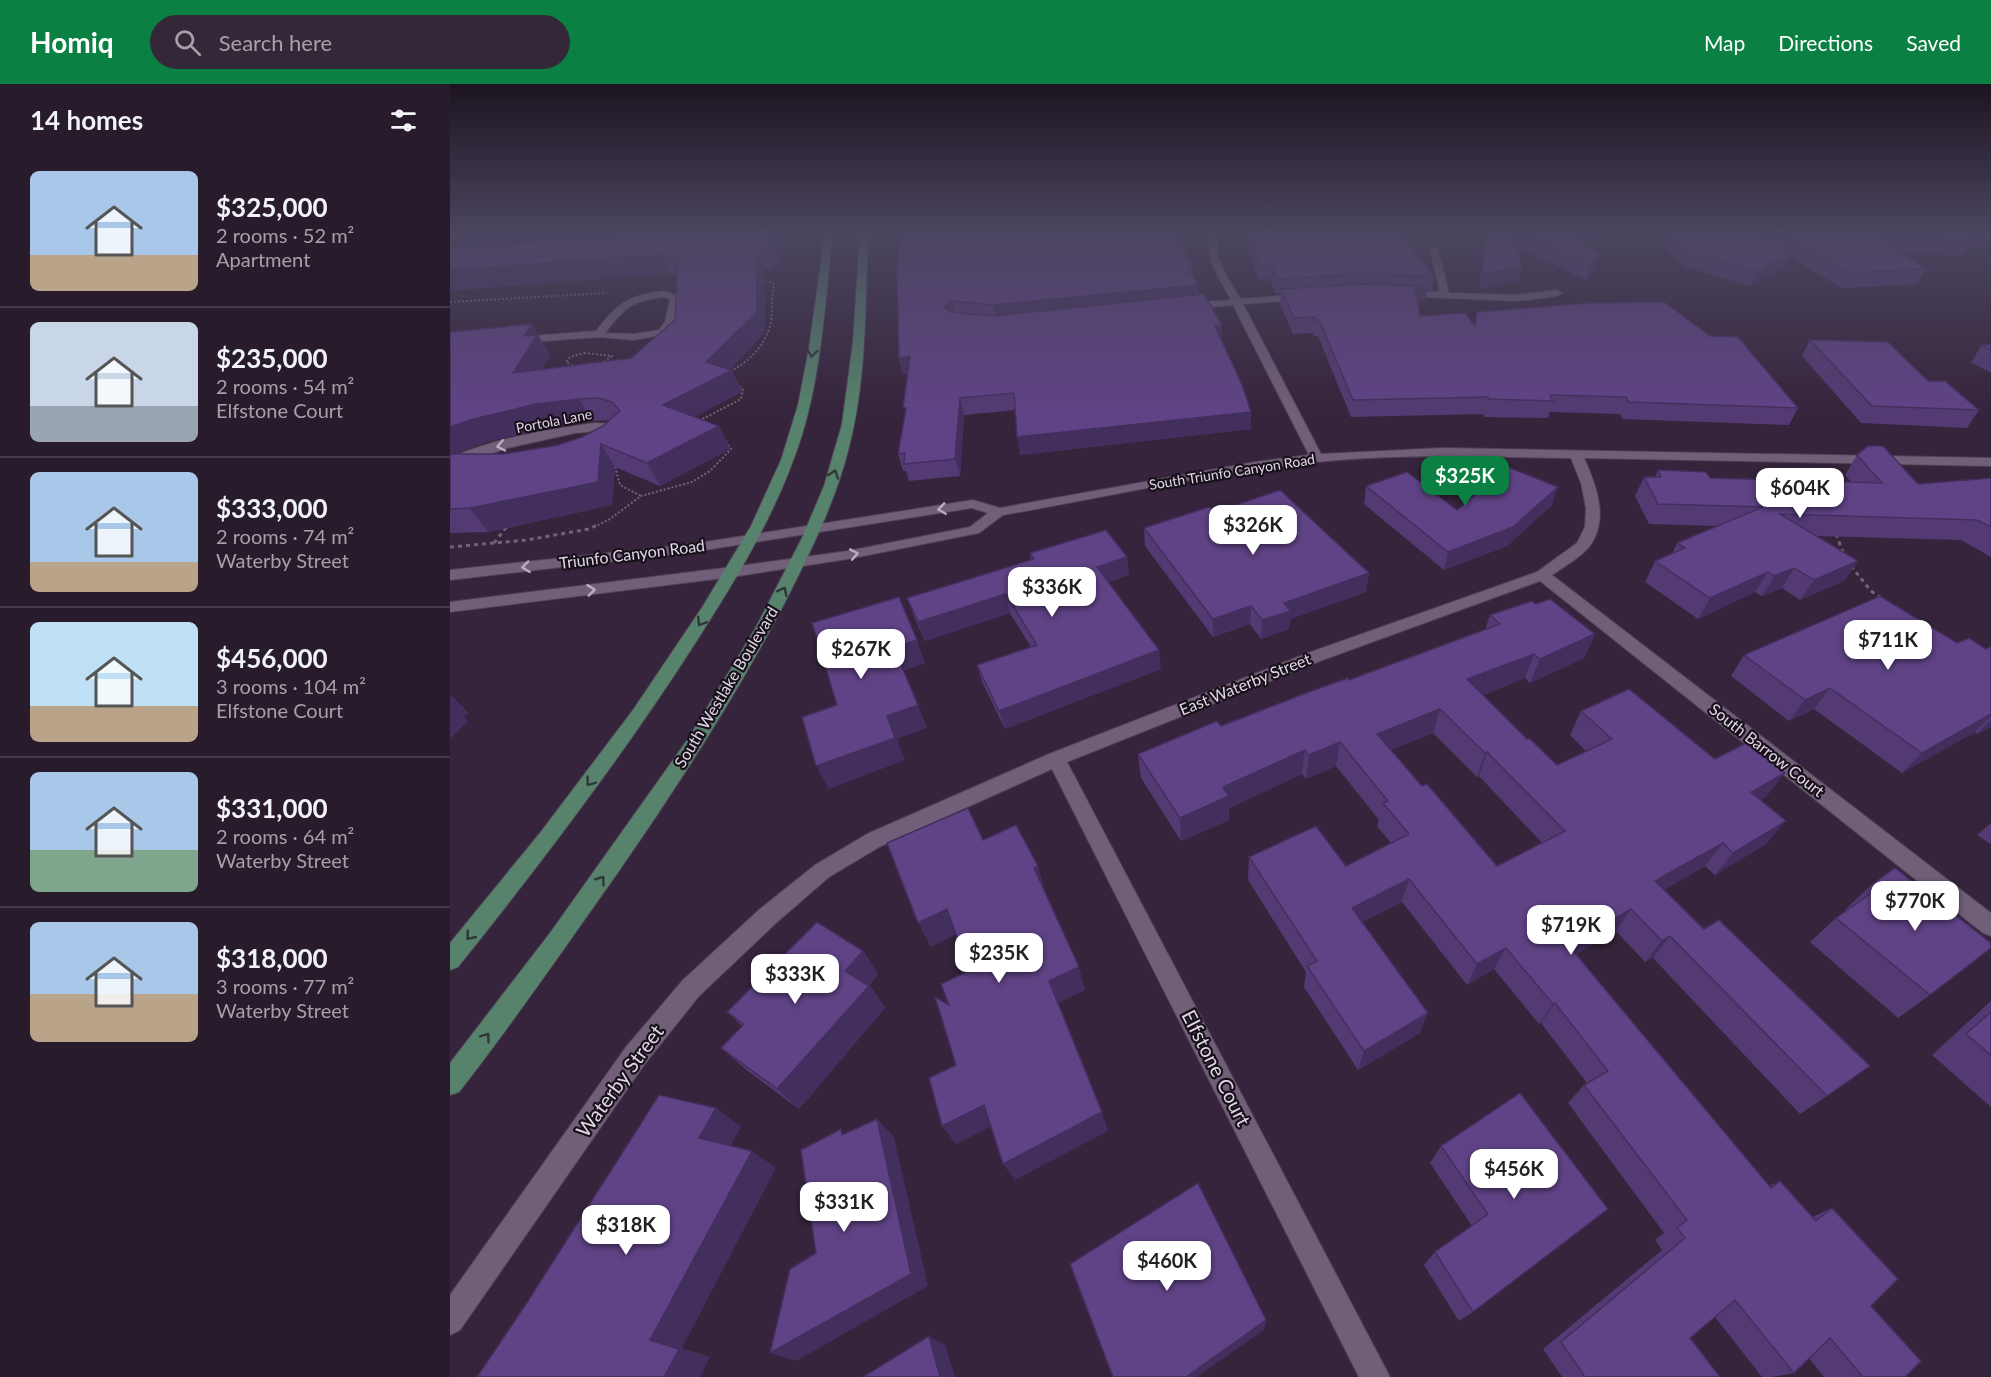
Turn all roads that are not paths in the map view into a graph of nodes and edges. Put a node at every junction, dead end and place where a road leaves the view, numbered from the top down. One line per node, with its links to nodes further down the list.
1 (820, 293): 21 (main road, one-way to 21)
2 (861, 293): 20 (main road, South Westlake Boulevard, one-way to 2)
3 (1233, 293): 8 (street)
4 (1554, 293): 6 (street)
5 (1390, 294): 6 (street)
6 (1445, 294)
7 (1314, 296): 8 (street)
8 (1237, 301): 9 (street); 14 (street)
9 (1168, 308)
10 (600, 334): 10 (street); 11 (street)
11 (505, 341)
12 (601, 451): 16 (street, Portola Lane, one-way to 16)
13 (1576, 455): 14 (street, South Triunfo Canyon Road); 15 (street, South Triunfo Canyon Road); 25 (street, East Waterby Street)
14 (1317, 458): 19 (street, South Triunfo Canyon Road)
15 (1991, 462)
16 (450, 463)
17 (450, 469): 18 (street)
18 (466, 471)
19 (999, 512): 20 (street, South Triunfo Canyon Road, one-way to 20); 22 (street, South Triunfo Canyon Road, one-way to 19)
20 (813, 529): 21 (street, Triunfo Canyon Road); 22 (main road, South Westlake Boulevard)
21 (751, 539): 23 (main road); 24 (street, Triunfo Canyon Road, one-way to 24)
22 (797, 564): 23 (street, Triunfo Canyon Road); 31 (main road, South Westlake Boulevard, one-way to 22)
23 (732, 572): 26 (street, Triunfo Canyon Road, one-way to 23); 30 (main road, one-way to 30)
24 (450, 575)
25 (1542, 575): 27 (street, East Waterby Street); 29 (street, South Barrow Court)
26 (450, 607)
27 (1056, 759): 28 (street, East Waterby Street); 33 (street, Elfstone Court)
28 (822, 871): 32 (street, Waterby Street)
29 (1991, 926)
30 (450, 960)
31 (450, 1083)
32 (450, 1320)
33 (1375, 1377)

